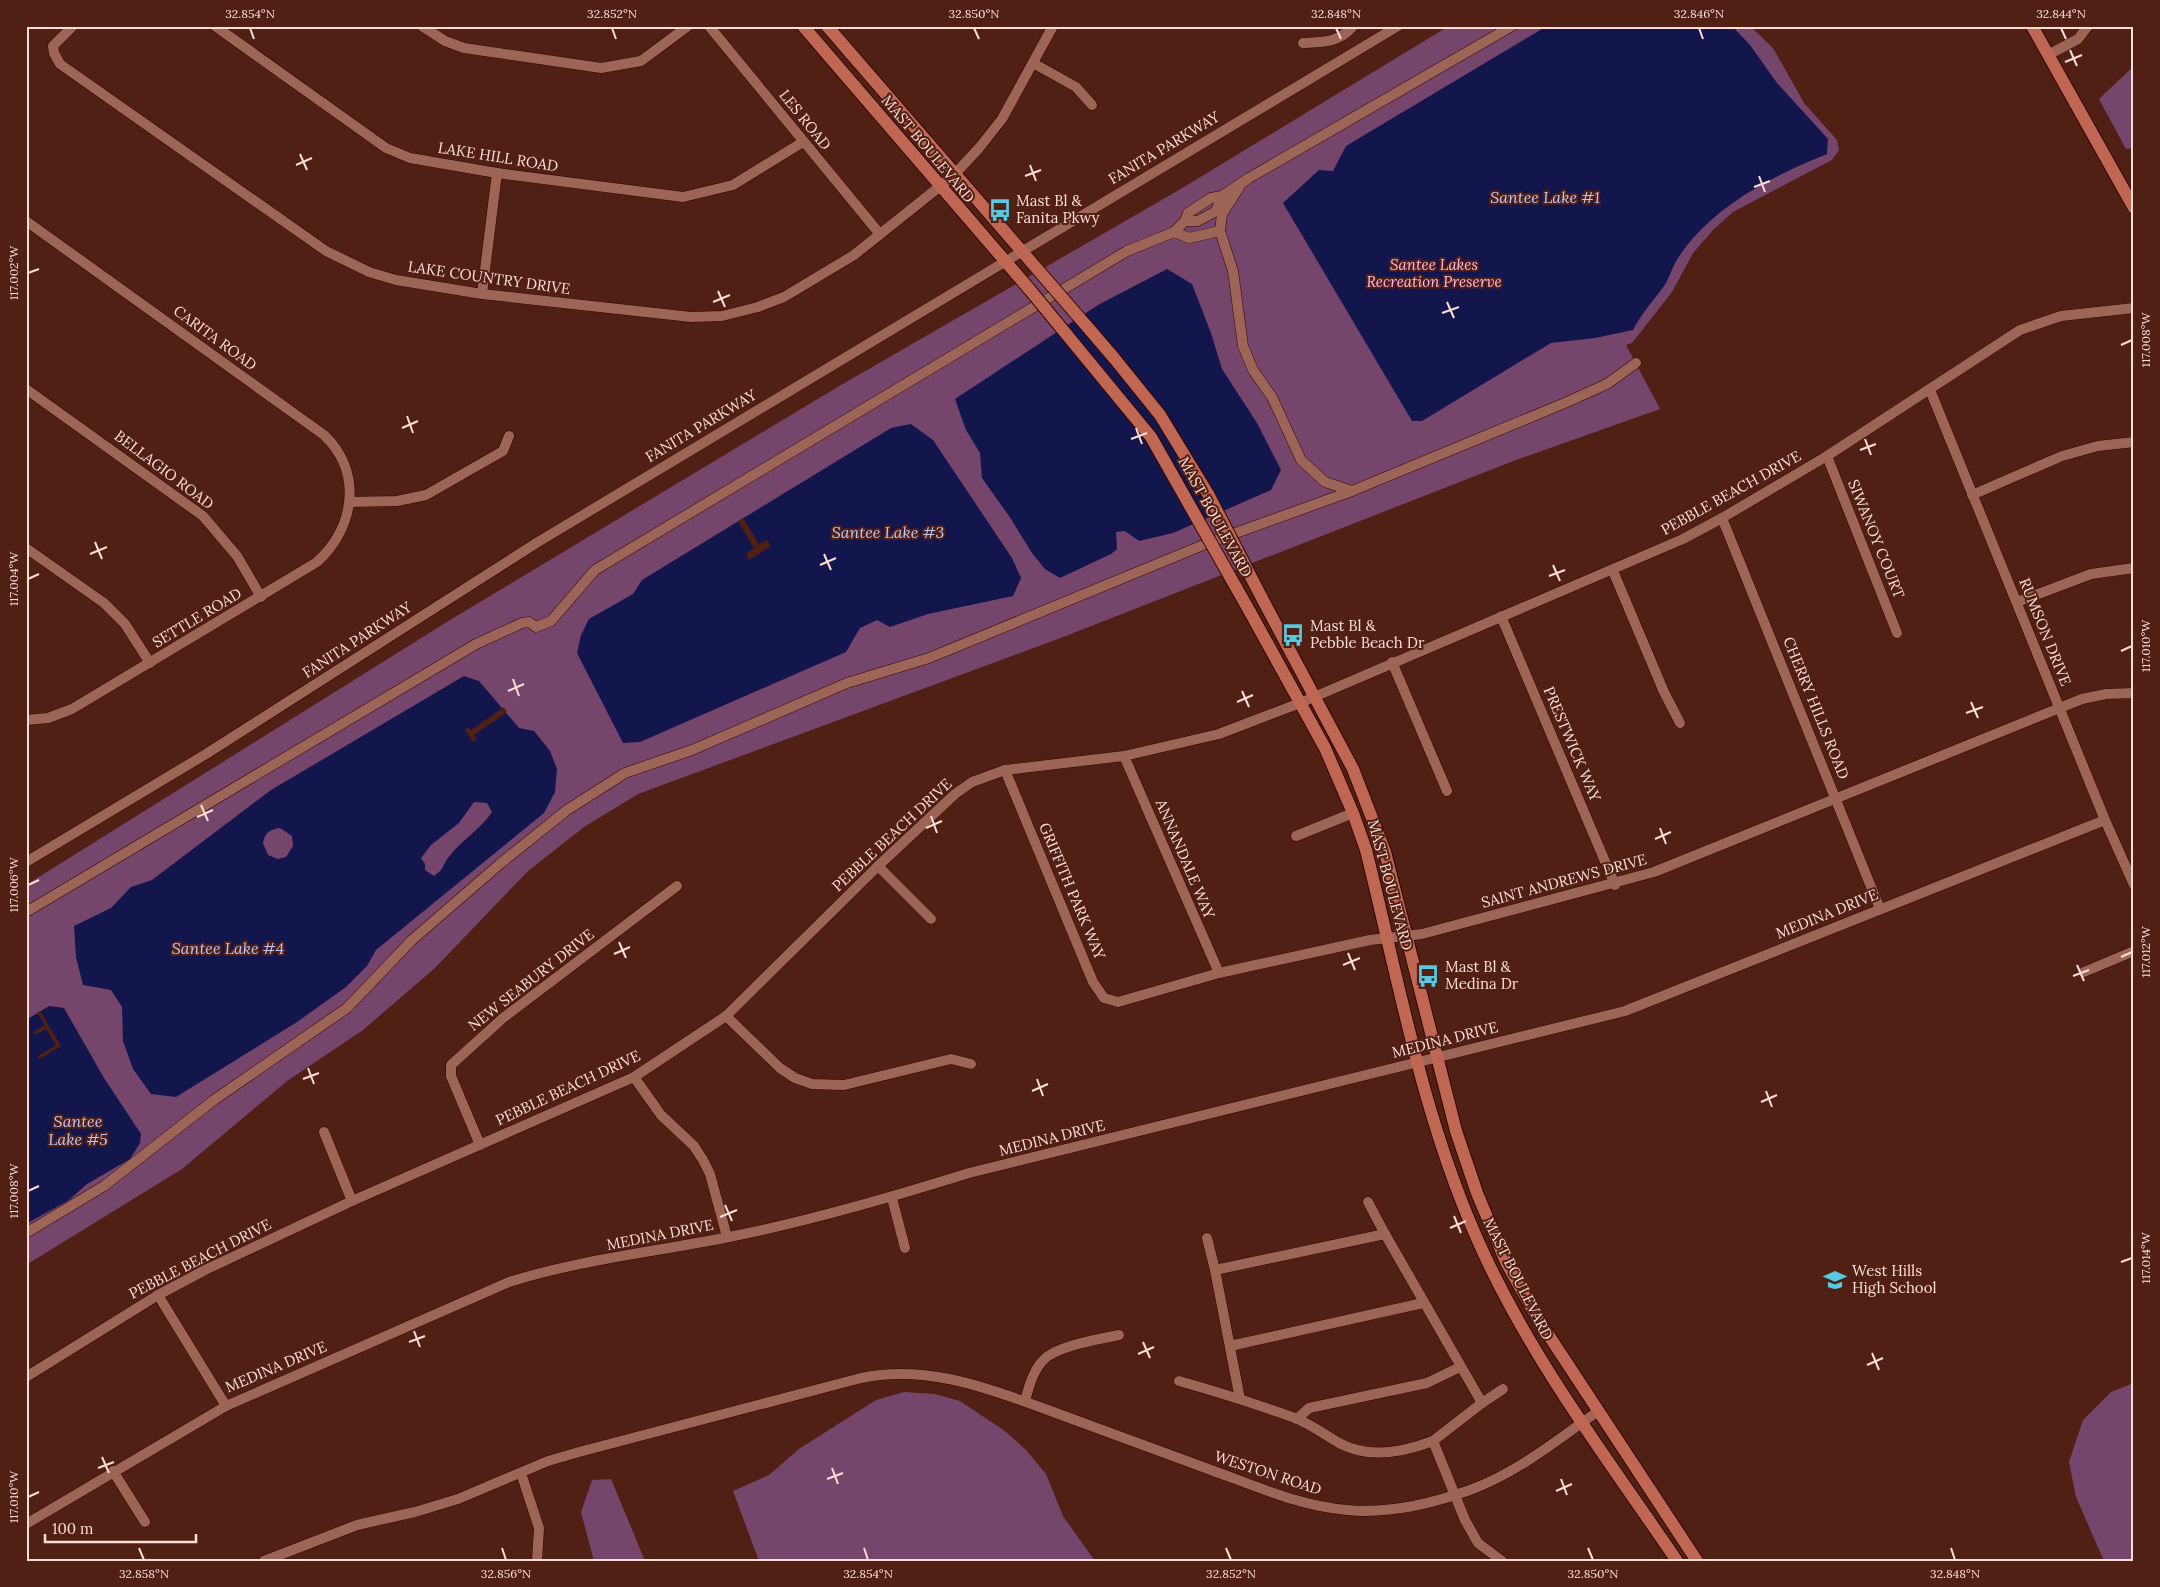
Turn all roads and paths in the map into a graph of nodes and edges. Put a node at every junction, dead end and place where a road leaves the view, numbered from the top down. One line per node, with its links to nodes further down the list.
1 (73, 26): 30 (street, LAKE COUNTRY DRIVE)
2 (215, 26): 19 (street, LAKE HILL ROAD)
3 (422, 26): 4 (street)
4 (688, 26)
5 (708, 26): 18 (street, LES ROAD)
6 (802, 26): 22 (main road, MAST BOULEVARD)
7 (827, 26): 20 (main road, MAST BOULEVARD)
8 (1053, 26): 16 (street, LAKE COUNTRY DRIVE)
9 (1353, 26): 14 (street)
10 (1398, 26): 28 (street, FANITA PARKWAY)
11 (1512, 26): 21 (street)
12 (2032, 26): 15 (main road)
13 (2088, 26): 15 (street)
14 (1303, 43)
15 (2048, 55): 23 (main road)
16 (1033, 63): 17 (street); 20 (street, LAKE COUNTRY DRIVE)
17 (1092, 106)
18 (803, 142): 19 (street, LAKE HILL ROAD); 27 (street, LES ROAD)
19 (497, 173): 30 (street)
20 (954, 175): 22 (street, LAKE COUNTRY DRIVE); 28 (main road, MAST BOULEVARD)
21 (1242, 183): 25 (street); 26 (street)
22 (940, 187): 27 (street, LAKE COUNTRY DRIVE); 29 (main road, MAST BOULEVARD)
23 (2134, 208)
24 (26, 221): 40 (street, CARITA ROAD)
25 (1220, 231): 26 (street); 38 (street)
26 (1174, 232): 70 (street)
27 (879, 233): 30 (street, LAKE COUNTRY DRIVE)
28 (1020, 251): 29 (street, FANITA PARKWAY); 52 (main road, MAST BOULEVARD, bridge)
29 (1003, 262): 53 (main road, MAST BOULEVARD, bridge); 64 (street, FANITA PARKWAY)
30 (482, 294)
31 (2134, 308): 34 (street, PEBBLE BEACH DRIVE)
32 (1636, 362): 38 (street)
33 (26, 389): 45 (street, BELLAGIO ROAD)
34 (1930, 390): 37 (street, PEBBLE BEACH DRIVE); 39 (street, RUMSON DRIVE)
35 (509, 436): 40 (street)
36 (2134, 442): 39 (street)
37 (1827, 456): 41 (street, PEBBLE BEACH DRIVE); 48 (street, SIWANOY COURT)
38 (1352, 490): 88 (street)
39 (1972, 495): 46 (street, RUMSON DRIVE)
40 (350, 502): 45 (street, SETTLE ROAD)
41 (1722, 518): 44 (street, PEBBLE BEACH DRIVE); 60 (street, CHERRY HILLS ROAD)
42 (26, 548): 50 (street)
43 (2134, 568): 46 (street)
44 (1612, 571): 47 (street, PEBBLE BEACH DRIVE); 56 (street)
45 (260, 597): 50 (street, SETTLE ROAD)
46 (2017, 602): 54 (street, RUMSON DRIVE)
47 (1501, 616): 49 (street, PEBBLE BEACH DRIVE); 66 (street, PRESTWICK WAY)
48 (1897, 633)
49 (1392, 662): 52 (street, PEBBLE BEACH DRIVE); 59 (street)
50 (150, 663): 55 (street, SETTLE ROAD)
51 (2134, 693): 54 (street, SAINT ANDREWS DRIVE)
52 (1316, 696): 53 (street, PEBBLE BEACH DRIVE); 72 (main road, MAST BOULEVARD)
53 (1300, 703): 57 (street, PEBBLE BEACH DRIVE); 61 (main road, MAST BOULEVARD)
54 (2059, 708): 60 (street, SAINT ANDREWS DRIVE); 62 (street, RUMSON DRIVE)
55 (26, 720)
56 (1680, 723)
57 (1124, 756): 58 (street, PEBBLE BEACH DRIVE); 76 (street, ANNANDALE WAY)
58 (1005, 770): 65 (street, PEBBLE BEACH DRIVE); 77 (street, GRIFFITH PARK WAY)
59 (1447, 791)
60 (1836, 798): 66 (street, SAINT ANDREWS DRIVE); 69 (street, CHERRY HILLS ROAD)
61 (1353, 813): 63 (street); 73 (main road, MAST BOULEVARD)
62 (2104, 820): 67 (street, RUMSON DRIVE); 69 (street, MEDINA DRIVE)
63 (1296, 836)
64 (26, 862)
65 (878, 866): 71 (street); 78 (street, PEBBLE BEACH DRIVE)
66 (1615, 885): 72 (street, SAINT ANDREWS DRIVE)
67 (2134, 885)
68 (678, 886): 84 (street, NEW SEABURY DRIVE)
69 (1880, 909): 79 (street, MEDINA DRIVE)
70 (26, 912)
71 (931, 919)
72 (1406, 936): 73 (street, SAINT ANDREWS DRIVE); 79 (main road, MAST BOULEVARD)
73 (1388, 938): 76 (street, SAINT ANDREWS DRIVE); 80 (main road, MAST BOULEVARD)
74 (2134, 951): 75 (street)
75 (2084, 972)
76 (1219, 973): 77 (street, SAINT ANDREWS DRIVE)
77 (1128, 999)
78 (726, 1016): 81 (street); 82 (street, PEBBLE BEACH DRIVE)
79 (1437, 1058): 80 (street, MEDINA DRIVE); 106 (main road, MAST BOULEVARD)
80 (1418, 1063): 85 (street, MEDINA DRIVE); 108 (main road, MAST BOULEVARD)
81 (971, 1064)
82 (634, 1077): 84 (street, PEBBLE BEACH DRIVE); 90 (street)
83 (324, 1132): 86 (street)
84 (480, 1145): 86 (street, PEBBLE BEACH DRIVE)
85 (892, 1198): 90 (street, MEDINA DRIVE); 92 (street)
86 (352, 1201): 94 (street, PEBBLE BEACH DRIVE)
87 (1368, 1202): 89 (street)
88 (26, 1233)
89 (1385, 1234): 93 (street); 95 (street)
90 (727, 1237): 105 (street, MEDINA DRIVE)
91 (1208, 1238): 93 (street)
92 (905, 1248)
93 (1215, 1270): 97 (street)
94 (158, 1295): 99 (street, PEBBLE BEACH DRIVE); 105 (street)
95 (1423, 1303): 97 (street); 98 (street)
96 (1119, 1335): 103 (street)
97 (1230, 1346): 102 (street)
98 (1460, 1367): 104 (street); 107 (street)
99 (26, 1377)
100 (1179, 1381): 102 (street)
101 (1502, 1389): 104 (street)
102 (1240, 1399): 107 (street)
103 (1025, 1401): 111 (street, WESTON ROAD); 112 (street, WESTON ROAD)
104 (1482, 1403): 109 (street)
105 (226, 1406): 110 (street, MEDINA DRIVE)
106 (1598, 1412): 108 (street, WESTON ROAD); 119 (main road, MAST BOULEVARD)
107 (1298, 1419): 109 (street)
108 (1581, 1423): 112 (street, WESTON ROAD); 118 (main road, MAST BOULEVARD)
109 (1433, 1441): 112 (street)
110 (113, 1471): 113 (street); 114 (street, MEDINA DRIVE)
111 (521, 1473): 115 (street, WESTON ROAD); 116 (street)
112 (1455, 1495): 117 (street)
113 (145, 1522)
114 (26, 1524)
115 (264, 1561)
116 (537, 1561)
117 (1502, 1561)
118 (1677, 1561)
119 (1697, 1561)

